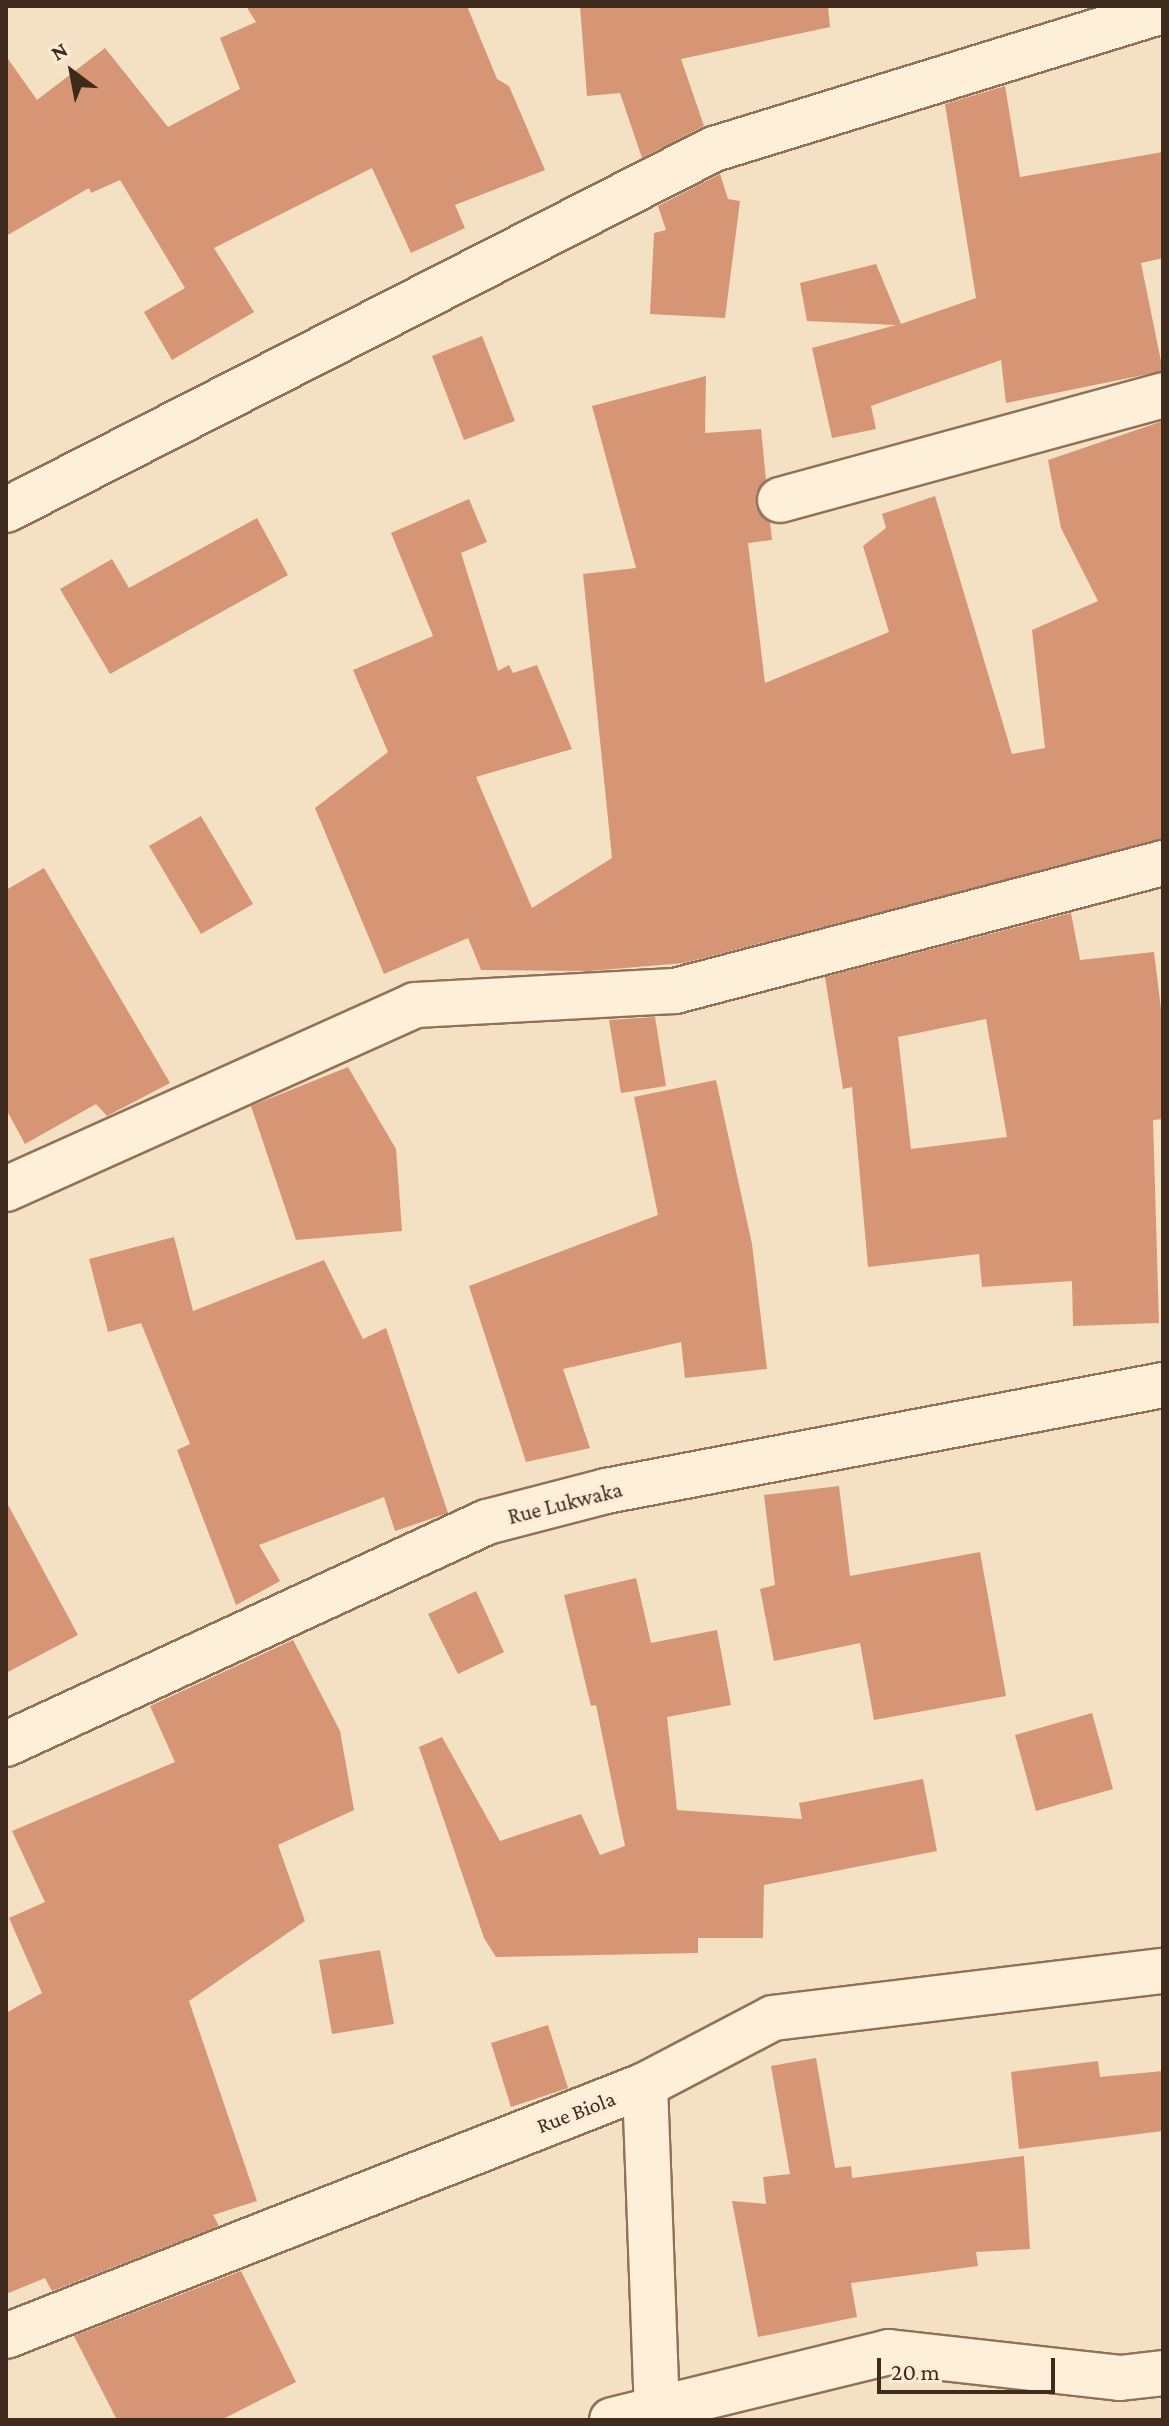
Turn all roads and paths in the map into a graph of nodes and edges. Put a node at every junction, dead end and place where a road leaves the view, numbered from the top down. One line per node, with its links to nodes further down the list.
1 (1163, 11): 4 (street)
2 (1163, 395): 3 (street)
3 (780, 500)
4 (6, 510)
5 (1163, 863): 6 (street)
6 (6, 1189)
7 (1163, 1385): 8 (street, Rue Lukwaka)
8 (6, 1744)
9 (1163, 1971): 10 (street, Rue Biola)
10 (645, 2085): 11 (street, Rue Biola); 13 (street)
11 (6, 2336)
12 (1163, 2373): 13 (street)
13 (657, 2413): 14 (street)
14 (612, 2420)

